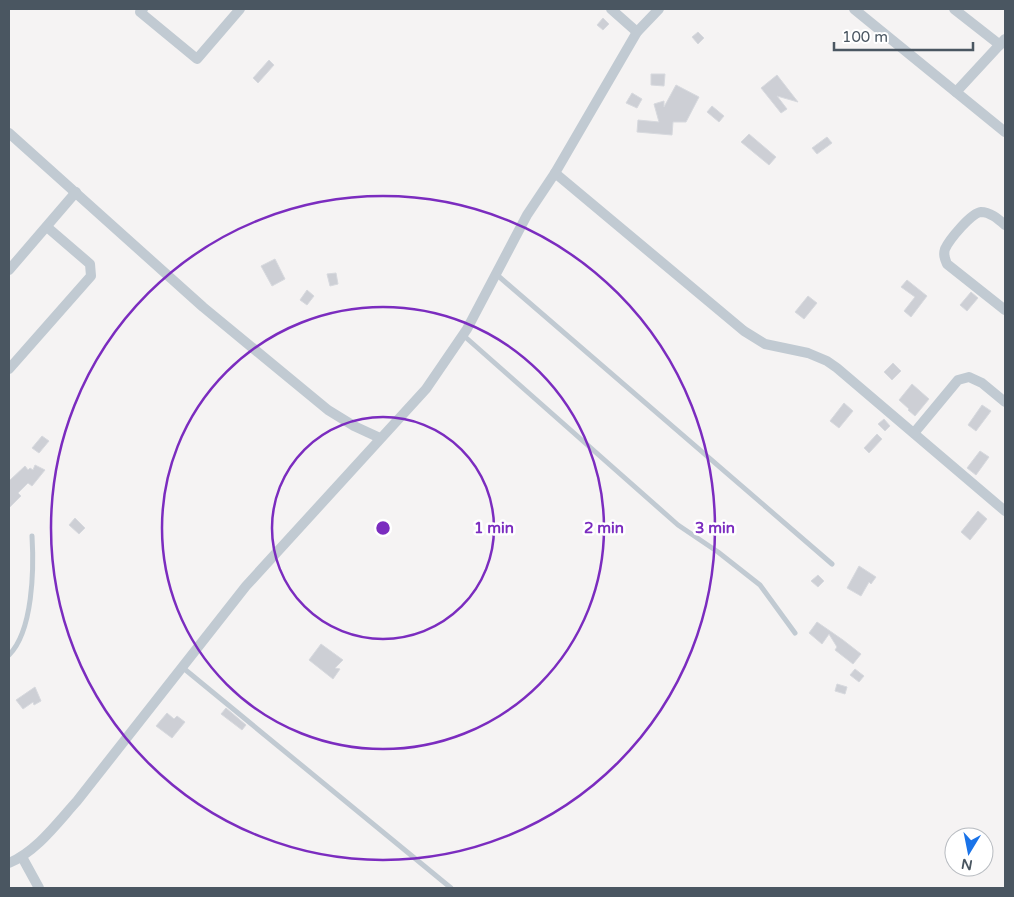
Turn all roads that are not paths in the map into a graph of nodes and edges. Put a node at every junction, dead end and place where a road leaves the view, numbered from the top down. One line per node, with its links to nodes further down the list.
1 (143, 9): 2 (street)
2 (240, 9)
3 (611, 9): 7 (street)
4 (659, 9): 7 (street)
5 (854, 9): 9 (street)
6 (954, 9): 8 (street)
7 (638, 32): 12 (street)
8 (1002, 42): 9 (street)
9 (956, 92): 10 (street)
10 (1005, 132)
11 (9, 133): 13 (street)
12 (555, 173): 17 (street); 22 (street)
13 (76, 192): 15 (street); 23 (street)
14 (1005, 225): 18 (street)
15 (47, 227): 16 (street); 20 (street)
16 (9, 270)
17 (496, 274): 19 (street); 26 (lane)
18 (1005, 310)
19 (463, 335): 23 (street); 27 (lane)
20 (9, 368)
21 (1005, 402): 22 (street)
22 (914, 432): 24 (street)
23 (380, 438): 29 (street)
24 (1005, 511)
25 (32, 536): 28 (lane)
26 (832, 564)
27 (795, 633)
28 (9, 655)
29 (181, 667): 30 (street); 33 (lane)
30 (22, 857): 31 (street); 32 (street)
31 (9, 863)
32 (39, 888)
33 (451, 888)

